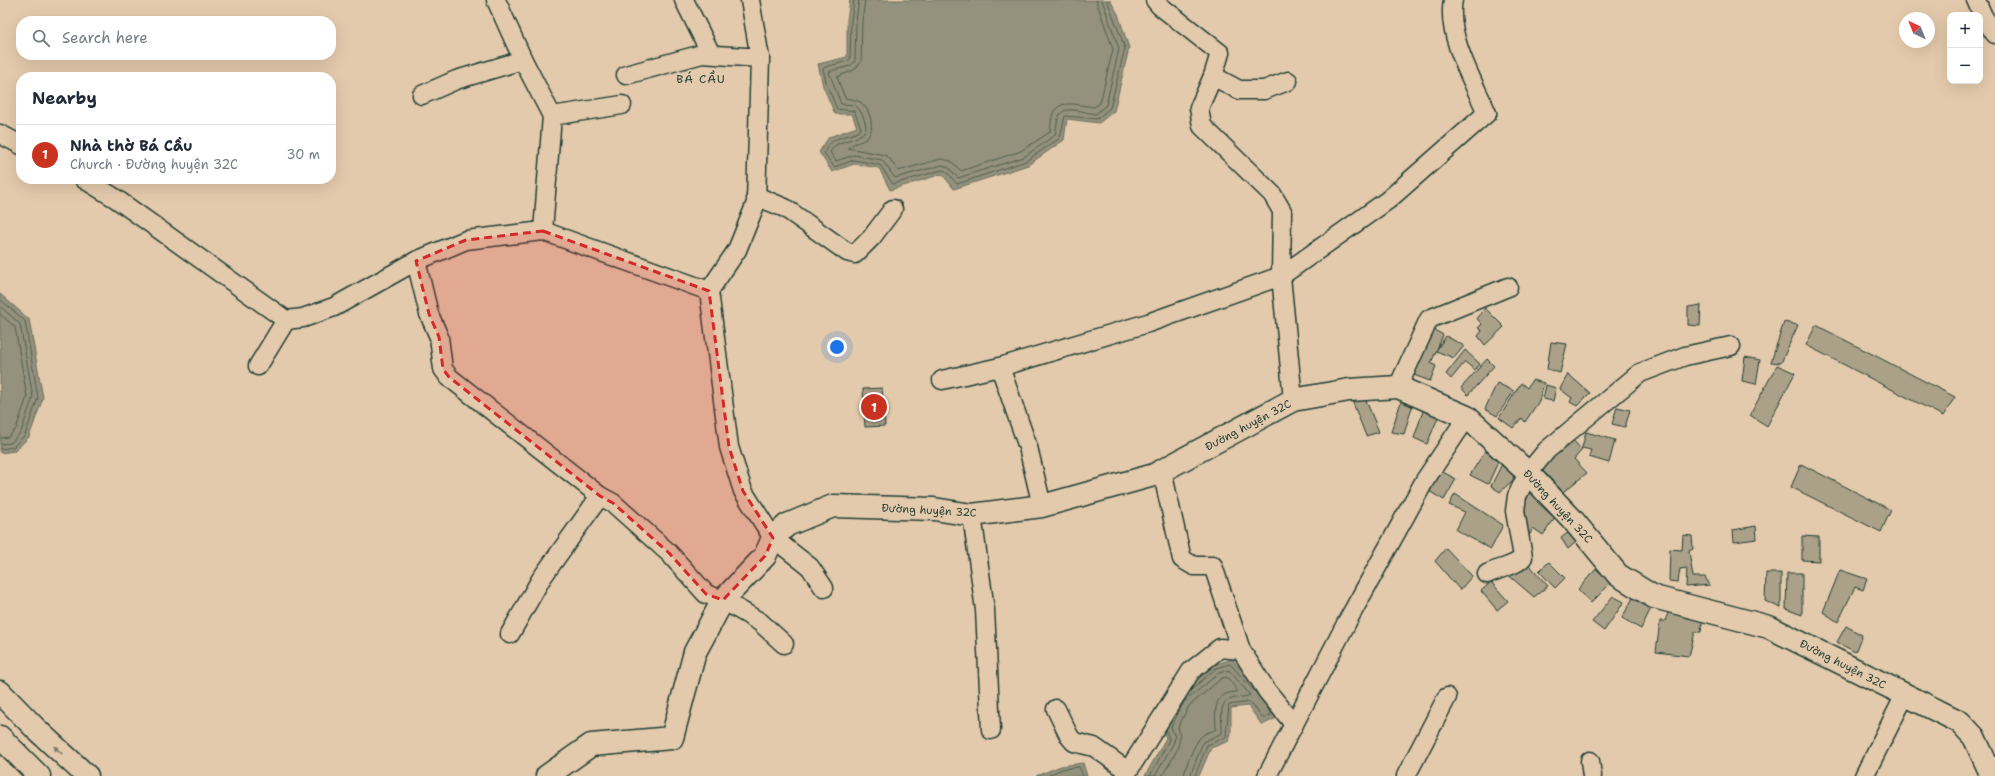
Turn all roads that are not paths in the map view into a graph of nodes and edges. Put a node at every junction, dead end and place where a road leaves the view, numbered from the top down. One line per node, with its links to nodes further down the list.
1 (496, 0): 10 (street)
2 (684, 0): 8 (street)
3 (750, 0): 9 (street)
4 (1155, 0): 12 (street)
5 (1453, 0): 24 (street)
6 (1976, 0): 7 (street)
7 (1995, 34)
8 (711, 54): 9 (street); 11 (street)
9 (760, 58): 20 (street)
10 (523, 60): 14 (street); 16 (street)
11 (626, 75)
12 (1213, 76): 13 (street); 24 (street)
13 (1288, 81)
14 (422, 95)
15 (622, 105): 16 (street)
16 (552, 116): 22 (street)
17 (0, 134): 18 (street)
18 (16, 142)
19 (92, 184): 27 (street)
20 (756, 196): 21 (street); 26 (street)
21 (893, 209)
22 (543, 231): 23 (street); 26 (street)
23 (416, 261): 27 (street); 37 (street)
24 (1281, 276): 30 (street); 33 (street)
25 (1508, 287): 32 (street)
26 (708, 291): 40 (street)
27 (286, 320): 29 (street)
28 (1731, 346): 36 (street)
29 (258, 366)
30 (1000, 367): 31 (street); 38 (street)
31 (942, 380)
32 (1398, 387): 33 (street, Đường huyện 32C); 34 (street, Đường huyện 32C)
33 (1293, 400): 35 (street, Đường huyện 32C)
34 (1467, 417): 36 (street, Đường huyện 32C); 51 (street)
35 (1162, 471): 38 (street, Đường huyện 32C); 46 (street)
36 (1528, 473): 41 (street); 48 (street, Đường huyện 32C)
37 (600, 496): 43 (street); 44 (street)
38 (1042, 506): 39 (street, Đường huyện 32C)
39 (972, 515): 40 (street, Đường huyện 32C); 52 (street)
40 (773, 538): 42 (street); 43 (street, Đường huyện 32C)
41 (1487, 574)
42 (824, 588)
43 (723, 600): 45 (street); 57 (street, Đường huyện 32C)
44 (510, 634)
45 (784, 644)
46 (1241, 650): 51 (street); 54 (street)
47 (0, 692): 56 (street, one-way to 47)
48 (1905, 695): 60 (street); 61 (street, Đường huyện 32C)
49 (1447, 697): 59 (street)
50 (1056, 710): 54 (street)
51 (1294, 724): 58 (street)
52 (991, 730)
53 (0, 737): 55 (street)
54 (1126, 774)
55 (39, 776)
56 (87, 776)
57 (546, 776)
58 (1267, 776)
59 (1406, 776)
60 (1864, 776)
61 (1992, 776)

